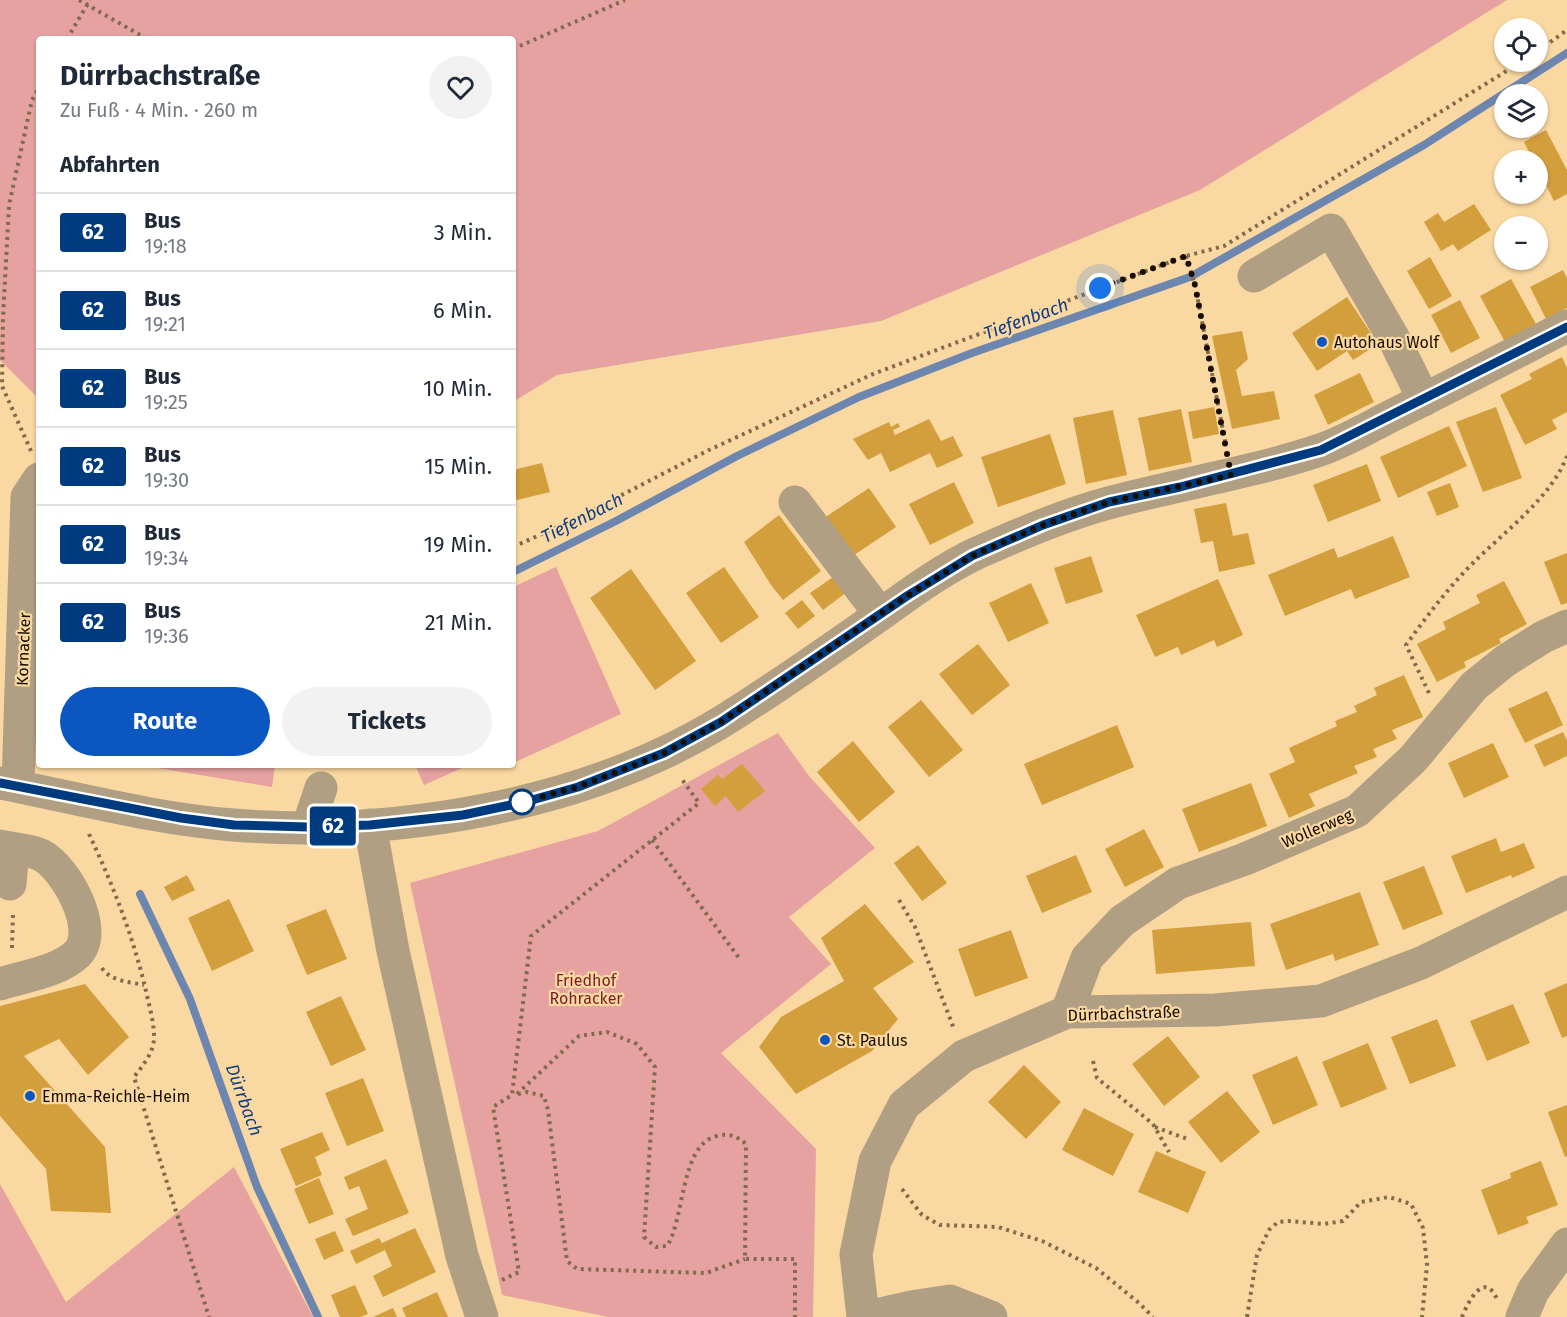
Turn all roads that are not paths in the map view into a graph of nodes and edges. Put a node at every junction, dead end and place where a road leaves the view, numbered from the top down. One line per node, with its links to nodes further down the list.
1 (1254, 276): 3 (street)
2 (1567, 327): 3 (street)
3 (1424, 400): 6 (street)
4 (36, 472): 8 (street, Kornacker)
5 (795, 502): 6 (street)
6 (880, 614): 10 (street)
7 (1567, 626): 16 (street, Wollerweg)
8 (9, 784): 11 (street)
9 (321, 788): 11 (street)
10 (370, 825): 11 (street); 18 (street)
11 (308, 827)
12 (7, 848): 14 (street); 15 (street)
13 (1567, 892): 16 (street, Dürrbachstraße)
14 (12, 894)
15 (10, 981)
16 (1067, 1012): 20 (street, Dürrbachstraße)
17 (1567, 1244): 19 (street)
18 (478, 1304)
19 (1509, 1312)
20 (865, 1317): 21 (street)
21 (991, 1317)

